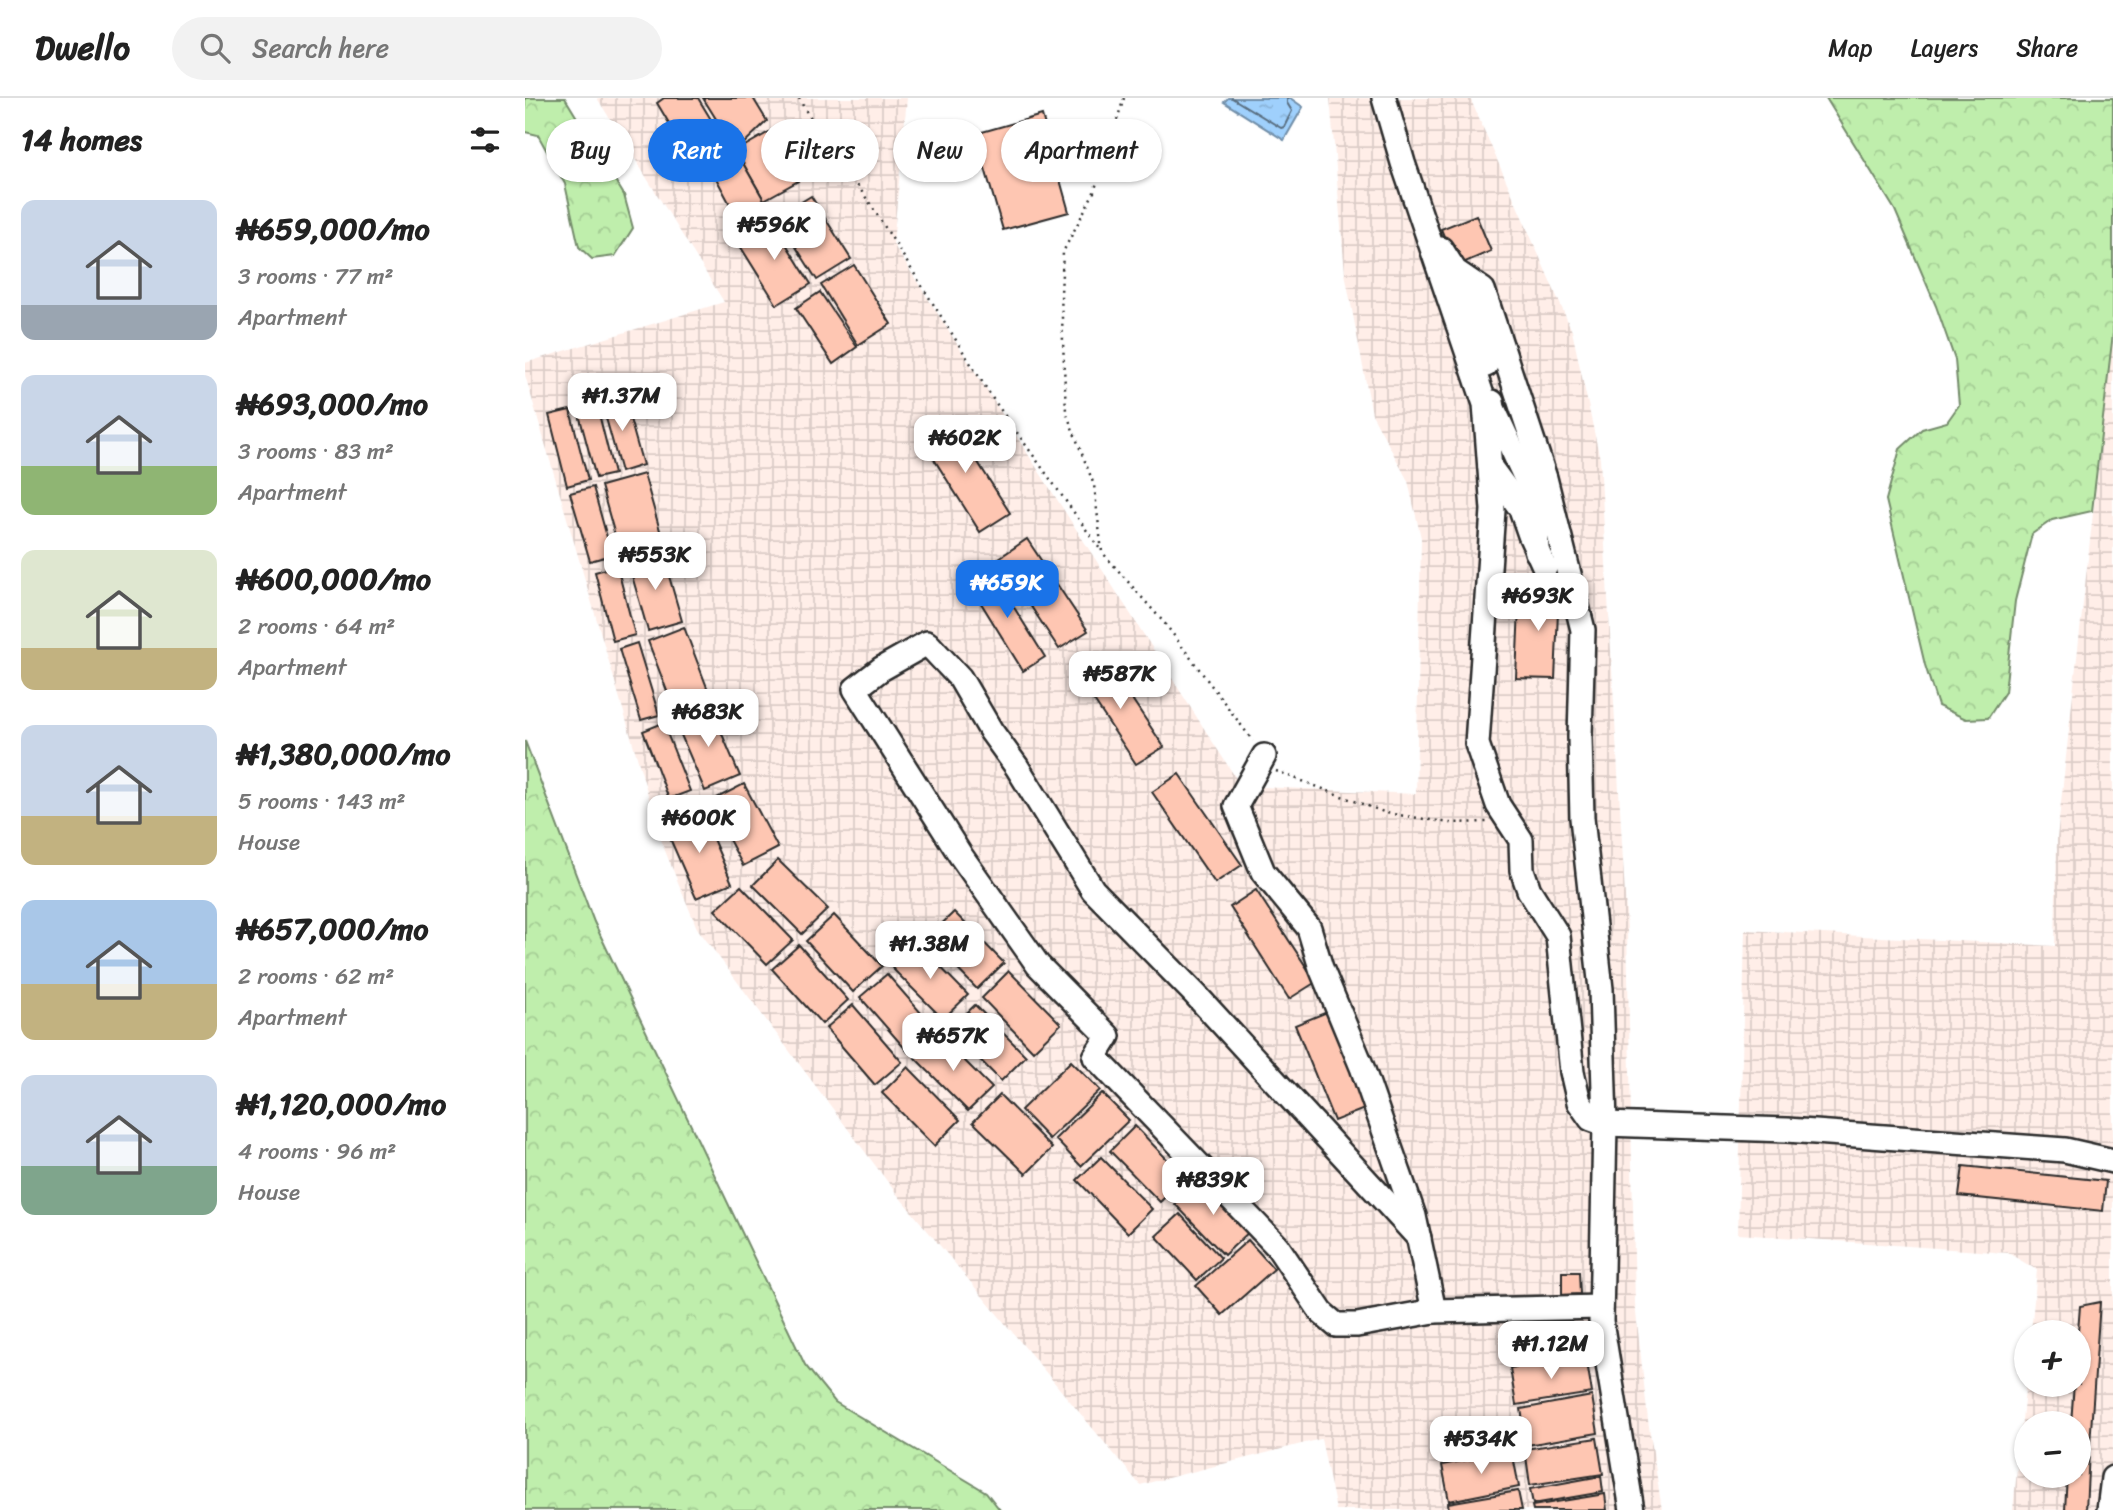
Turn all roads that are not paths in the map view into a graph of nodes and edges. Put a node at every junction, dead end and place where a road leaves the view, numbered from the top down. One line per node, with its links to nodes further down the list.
1 (1384, 98): 2 (street)
2 (1423, 222): 3 (street); 4 (street)
3 (1463, 277): 4 (street); 6 (street)
4 (1490, 467): 6 (street)
5 (1264, 756): 8 (street)
6 (1605, 1124): 7 (street); 9 (street)
7 (2113, 1161)
8 (1419, 1238): 10 (street); 10 (street)
9 (1601, 1307): 10 (street); 12 (street)
10 (1434, 1311)
11 (2113, 1478): 13 (street)
12 (1632, 1510)
13 (2109, 1510)

